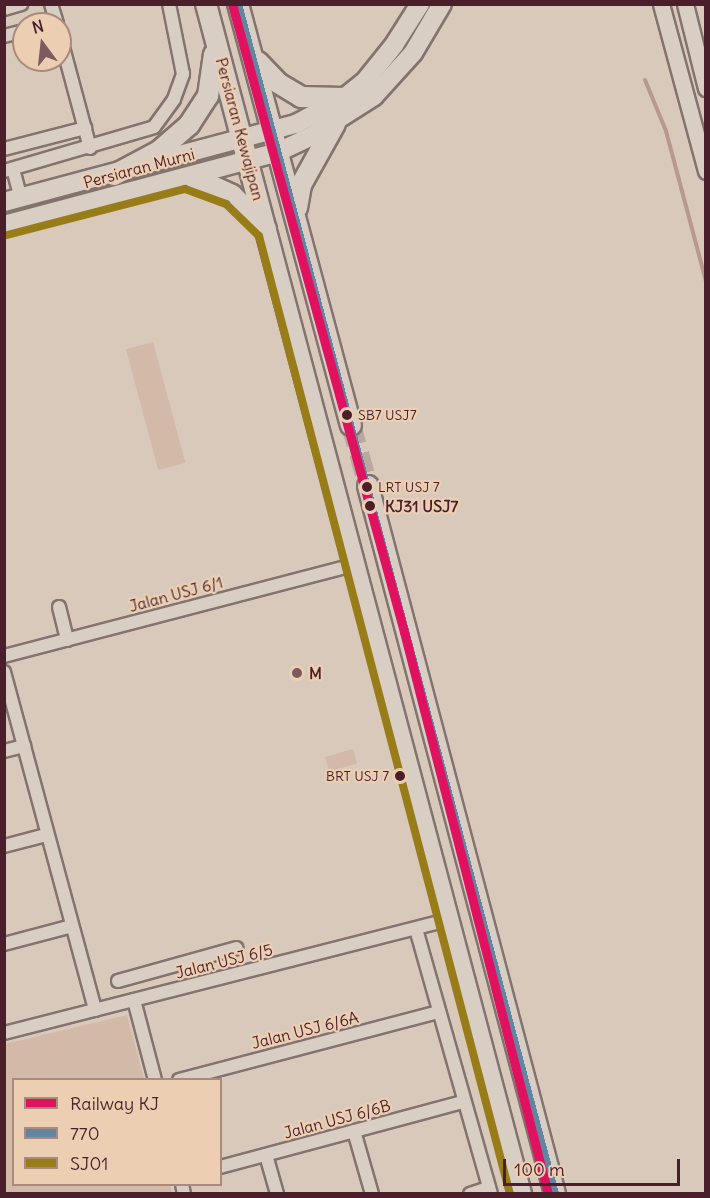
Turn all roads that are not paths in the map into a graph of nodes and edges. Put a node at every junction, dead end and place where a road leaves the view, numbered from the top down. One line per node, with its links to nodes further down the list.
1 (21, 4): 9 (street)
2 (169, 4): 18 (street)
3 (206, 4): 10 (main road, Persiaran Kewajipan)
4 (238, 4): 11 (main road, Persiaran Kewajipan)
5 (420, 4): 14 (main road, Persiaran Murni)
6 (442, 4): 15 (main road, Persiaran Murni)
7 (661, 4): 23 (street)
8 (685, 4): 13 (street)
9 (4, 9)
10 (214, 36): 20 (main road, Persiaran Kewajipan); 24 (main road)
11 (255, 57): 14 (main road); 17 (main road, Persiaran Kewajipan)
12 (70, 72): 16 (street)
13 (705, 88)
14 (344, 98): 17 (main road, Persiaran Murni)
15 (335, 124): 21 (main road, Persiaran Murni); 27 (main road)
16 (85, 128): 18 (street); 19 (street)
17 (274, 132): 20 (main road, Persiaran Murni); 21 (main road, Persiaran Kewajipan)
18 (90, 148): 22 (street)
19 (4, 149)
20 (246, 150): 21 (main road, Persiaran Murni); 24 (main road, Persiaran Murni); 25 (main road, Persiaran Murni); 29 (main road, Persiaran Kewajipan)
21 (279, 152): 27 (main road, Persiaran Kewajipan)
22 (9, 170): 26 (street)
23 (705, 171)
24 (114, 175): 26 (main road, Persiaran Murni)
25 (185, 178): 28 (main road, Persiaran Murni); 29 (main road)
26 (13, 200)
27 (297, 222): 30 (main road, Persiaran Kewajipan)
28 (4, 225)
29 (268, 231): 32 (main road, Persiaran Kewajipan)
30 (351, 425)
31 (368, 486): 62 (main road)
32 (357, 564): 34 (street, Jalan USJ 6/1); 41 (main road, Persiaran Kewajipan)
33 (59, 607): 34 (street)
34 (67, 640): 35 (street, Jalan USJ 6/1)
35 (4, 656)
36 (4, 672): 37 (street)
37 (24, 746): 38 (street); 39 (street)
38 (4, 751)
39 (46, 835): 40 (street); 42 (street)
40 (4, 846)
41 (451, 919): 43 (street, Jalan USJ 6/5); 61 (main road, Persiaran Kewajipan)
42 (72, 926): 44 (street); 48 (street)
43 (416, 929): 47 (street, Jalan USJ 6/5); 49 (street)
44 (4, 944)
45 (237, 948): 46 (street)
46 (118, 981)
47 (134, 1000): 48 (street, Jalan USJ 6/5); 51 (street)
48 (95, 1010): 50 (street, Jalan USJ 6/5)
49 (439, 1012): 52 (street, Jalan USJ 6/6A); 53 (street)
50 (4, 1033)
51 (154, 1078)
52 (187, 1078)
53 (463, 1102): 54 (street, Jalan USJ 6/6B); 57 (street)
54 (354, 1131): 55 (street, Jalan USJ 6/6B); 59 (street)
55 (266, 1155): 56 (street, Jalan USJ 6/6B); 58 (street)
56 (222, 1166)
57 (490, 1191): 60 (street)
58 (276, 1194)
59 (372, 1194)
60 (470, 1194)
61 (521, 1194)
62 (555, 1194)

